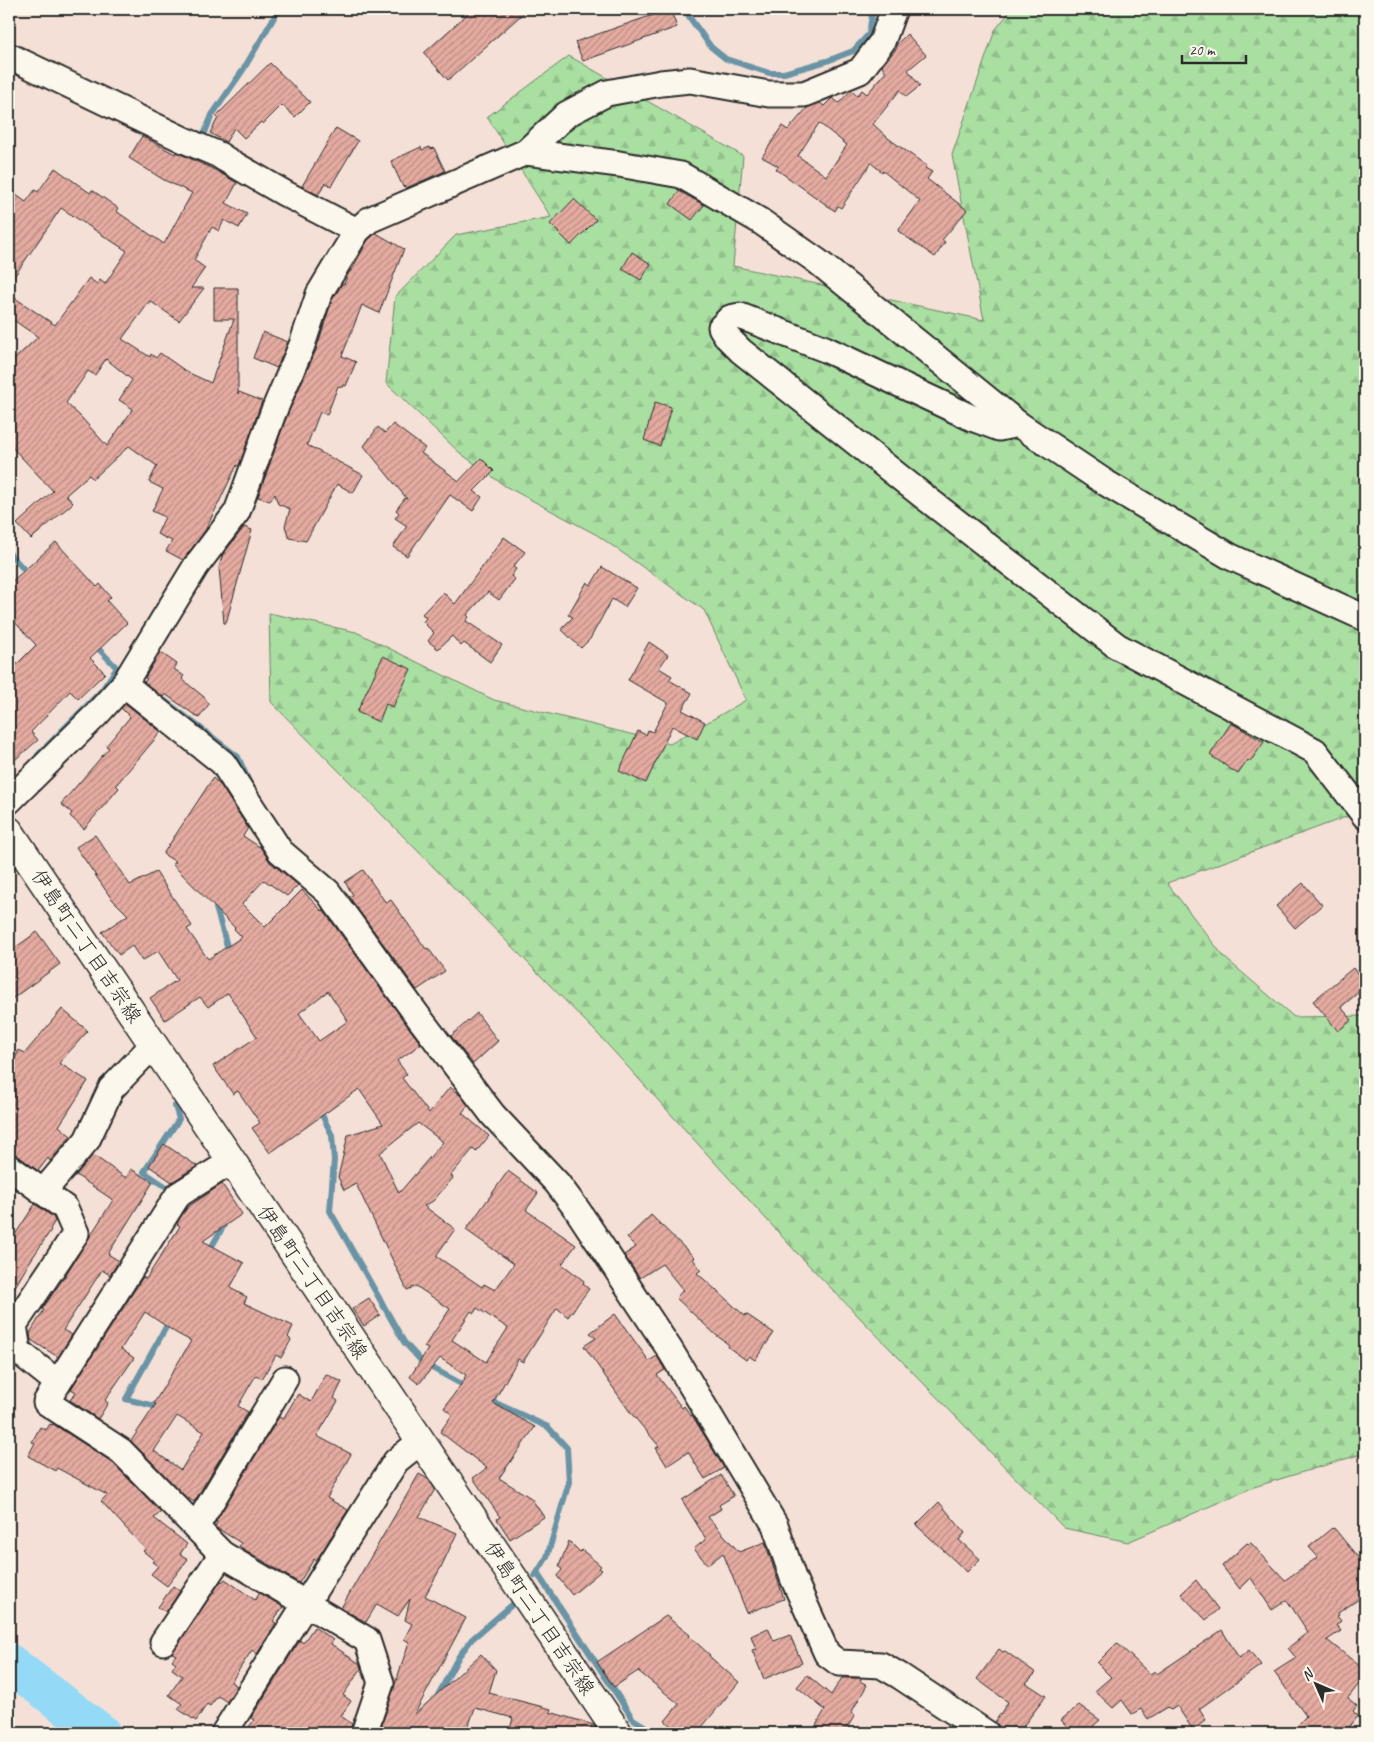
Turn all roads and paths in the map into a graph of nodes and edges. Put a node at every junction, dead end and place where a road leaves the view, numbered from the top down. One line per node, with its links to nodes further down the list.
1 (894, 9): 3 (street)
2 (9, 56): 4 (street)
3 (526, 152): 4 (street); 5 (street)
4 (357, 230): 7 (street)
5 (1018, 424): 6 (street); 9 (street)
6 (1365, 618)
7 (124, 684): 8 (street); 27 (street)
8 (9, 801)
9 (1365, 816)
10 (9, 831): 11 (street, 伊島町二丁目吉宗線)
11 (153, 1045): 12 (street, 伊島町二丁目吉宗線); 14 (street)
12 (232, 1161): 16 (street); 17 (street, 伊島町二丁目吉宗線)
13 (9, 1168): 14 (street)
14 (43, 1192): 16 (street)
15 (285, 1379): 18 (street)
16 (58, 1383): 18 (street)
17 (421, 1442): 20 (street); 26 (street, 伊島町二丁目吉宗線)
18 (196, 1528): 19 (street)
19 (222, 1554): 20 (street); 21 (street)
20 (306, 1603): 24 (street); 25 (street)
21 (162, 1642)
22 (9, 1723): 23 (path)
23 (20, 1733)
24 (224, 1733)
25 (364, 1733)
26 (618, 1733)
27 (986, 1733)

